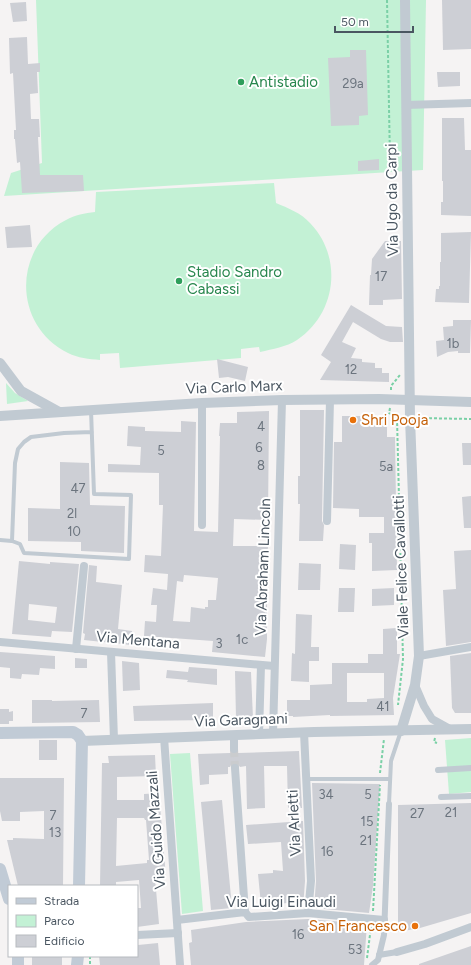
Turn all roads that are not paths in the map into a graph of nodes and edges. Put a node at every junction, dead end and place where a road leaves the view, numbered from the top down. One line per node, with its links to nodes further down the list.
1 (405, 0): 3 (street, Via Ugo da Carpi)
2 (471, 103): 3 (street)
3 (406, 105): 7 (street, Via Ugo da Carpi)
4 (0, 363): 11 (street)
5 (282, 400): 6 (street, Via Carlo Marx); 9 (street, Via Carlo Marx); 25 (street, Via Abraham Lincoln)
6 (330, 400): 7 (street, Via Carlo Marx); 14 (street)
7 (410, 400): 8 (street, Via Carlo Marx); 23 (street, Viale Felice Cavallotti)
8 (471, 402)
9 (202, 403): 10 (street, Via Carlo Marx); 15 (street)
10 (91, 410): 11 (street, Via Carlo Marx); 13 (lane)
11 (59, 412): 12 (street, Via Carlo Marx)
12 (0, 416)
13 (92, 432): 17 (lane); 17 (lane)
14 (326, 521)
15 (202, 525)
16 (0, 540): 17 (lane)
17 (12, 541)
18 (84, 566): 21 (street)
19 (0, 642): 21 (street, Via Mentana)
20 (471, 648): 23 (street)
21 (76, 649): 22 (street, Via Mentana)
22 (111, 652): 24 (street, Via Mentana); 36 (street)
23 (419, 656): 26 (street, Viale Felice Cavallotti)
24 (261, 665): 25 (street, Via Mentana); 33 (street)
25 (274, 666): 32 (street, Via Abraham Lincoln)
26 (415, 685): 27 (street); 29 (street, Viale Felice Cavallotti)
27 (450, 729): 28 (street, Via Garagnani); 29 (street, Via Garagnani)
28 (471, 729)
29 (401, 730): 30 (street, Via Garagnani); 42 (lane)
30 (304, 732): 32 (street, Via Garagnani); 43 (street, Via Arletti)
31 (0, 733): 37 (main road)
32 (273, 734): 33 (street, Via Garagnani)
33 (259, 735): 34 (street, Via Garagnani)
34 (234, 736): 35 (street, Via Garagnani); 38 (street)
35 (164, 737): 36 (street, Via Garagnani); 52 (street, Via Guido Mazzali)
36 (114, 740): 37 (street, Via Garagnani)
37 (82, 741): 48 (main road)
38 (234, 749)
39 (235, 768): 50 (street)
40 (471, 768): 41 (street)
41 (438, 770)
42 (390, 778): 43 (lane); 46 (lane)
43 (306, 779): 51 (street, Via Arletti)
44 (471, 796): 45 (street)
45 (441, 797)
46 (389, 804): 53 (street)
47 (0, 869): 49 (main road)
48 (79, 885)
49 (6, 895)
50 (245, 912): 51 (street, Via Luigi Einaudi); 52 (street, Via Luigi Einaudi)
51 (308, 913): 53 (street, Via Luigi Einaudi)
52 (177, 920): 55 (street, Via Guido Mazzali)
53 (384, 920): 58 (street)
54 (471, 927): 57 (street)
55 (178, 933): 56 (street); 59 (street, Via Guido Mazzali)
56 (138, 935)
57 (397, 952): 58 (street)
58 (379, 957): 60 (street)
59 (180, 965)
60 (372, 965)

